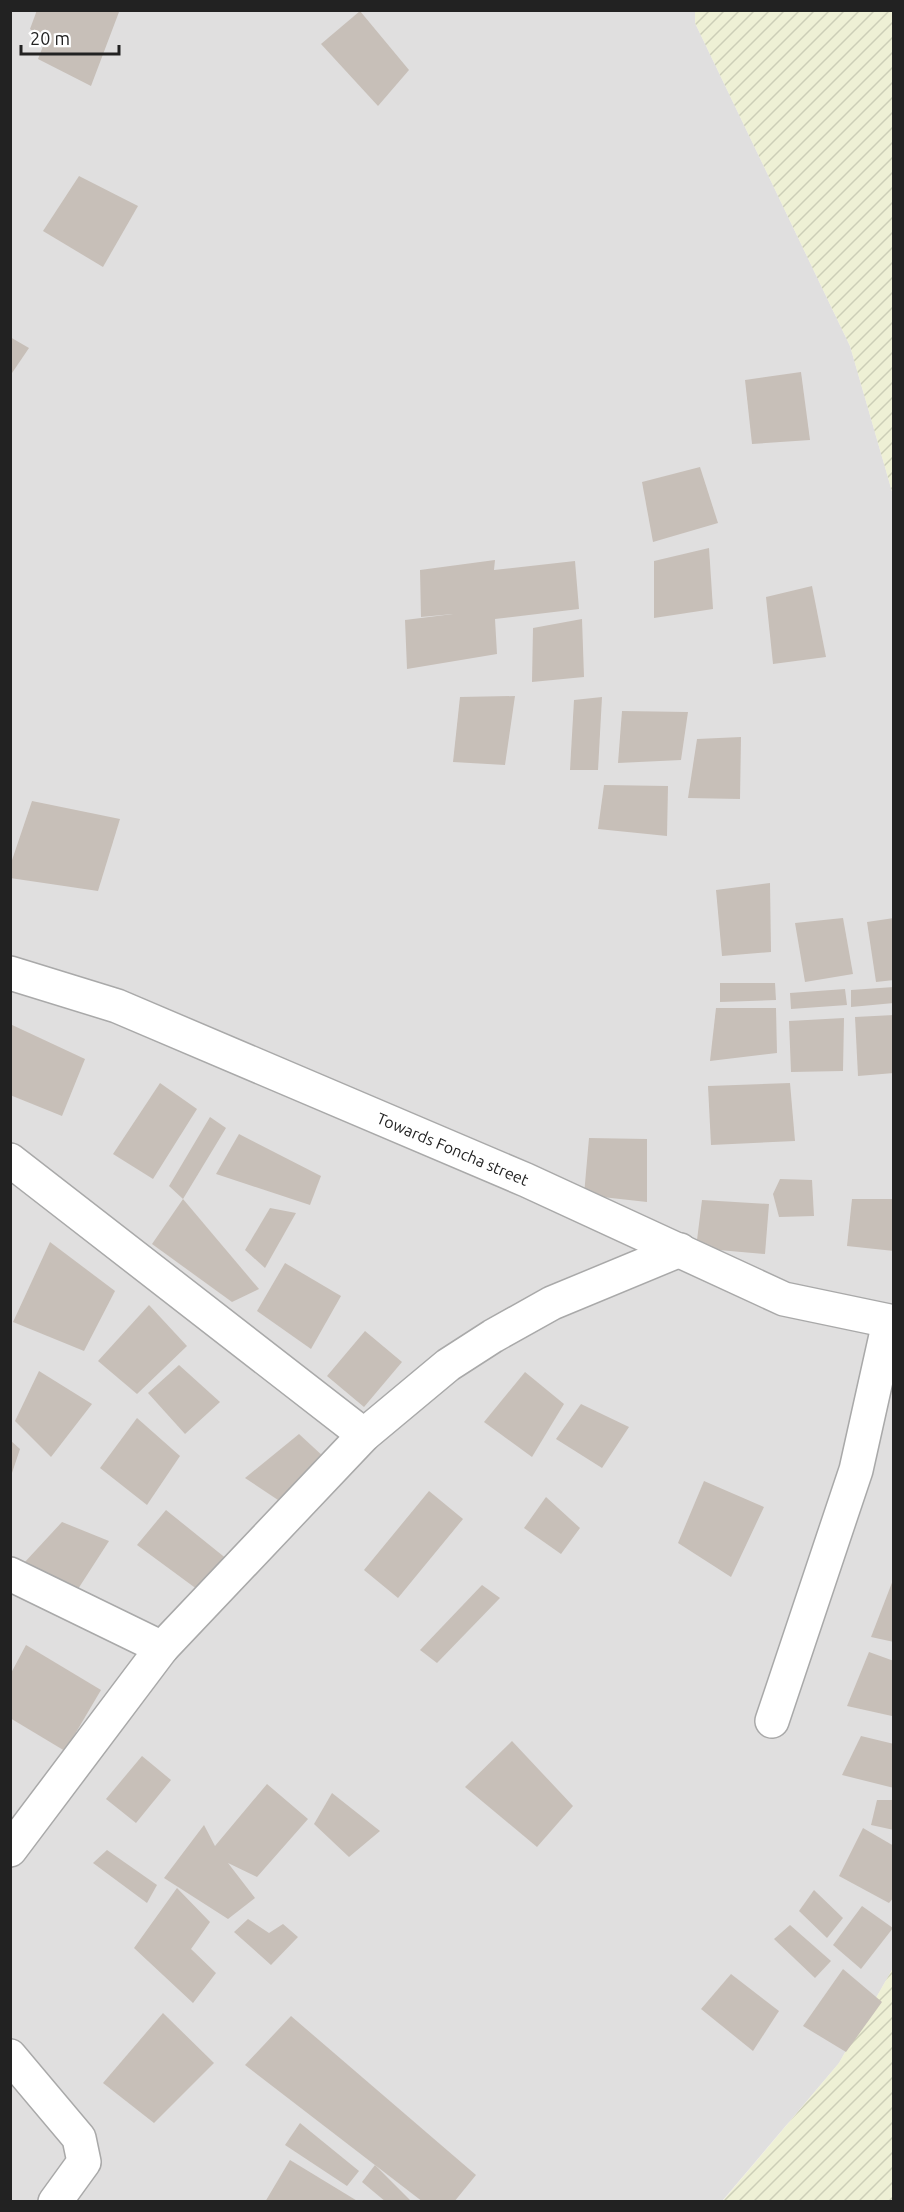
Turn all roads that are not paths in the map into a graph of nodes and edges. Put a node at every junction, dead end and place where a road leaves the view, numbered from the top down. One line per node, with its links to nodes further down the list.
1 (10, 973): 3 (street, Towards Foncha street)
2 (10, 1160): 5 (street)
3 (680, 1250): 4 (street, Towards Foncha street); 5 (street)
4 (891, 1322): 8 (street)
5 (364, 1435): 7 (street)
6 (10, 1574): 7 (street)
7 (162, 1648): 9 (street)
8 (772, 1721)
9 (10, 1850)
10 (10, 2056): 11 (street)
11 (55, 2202)

